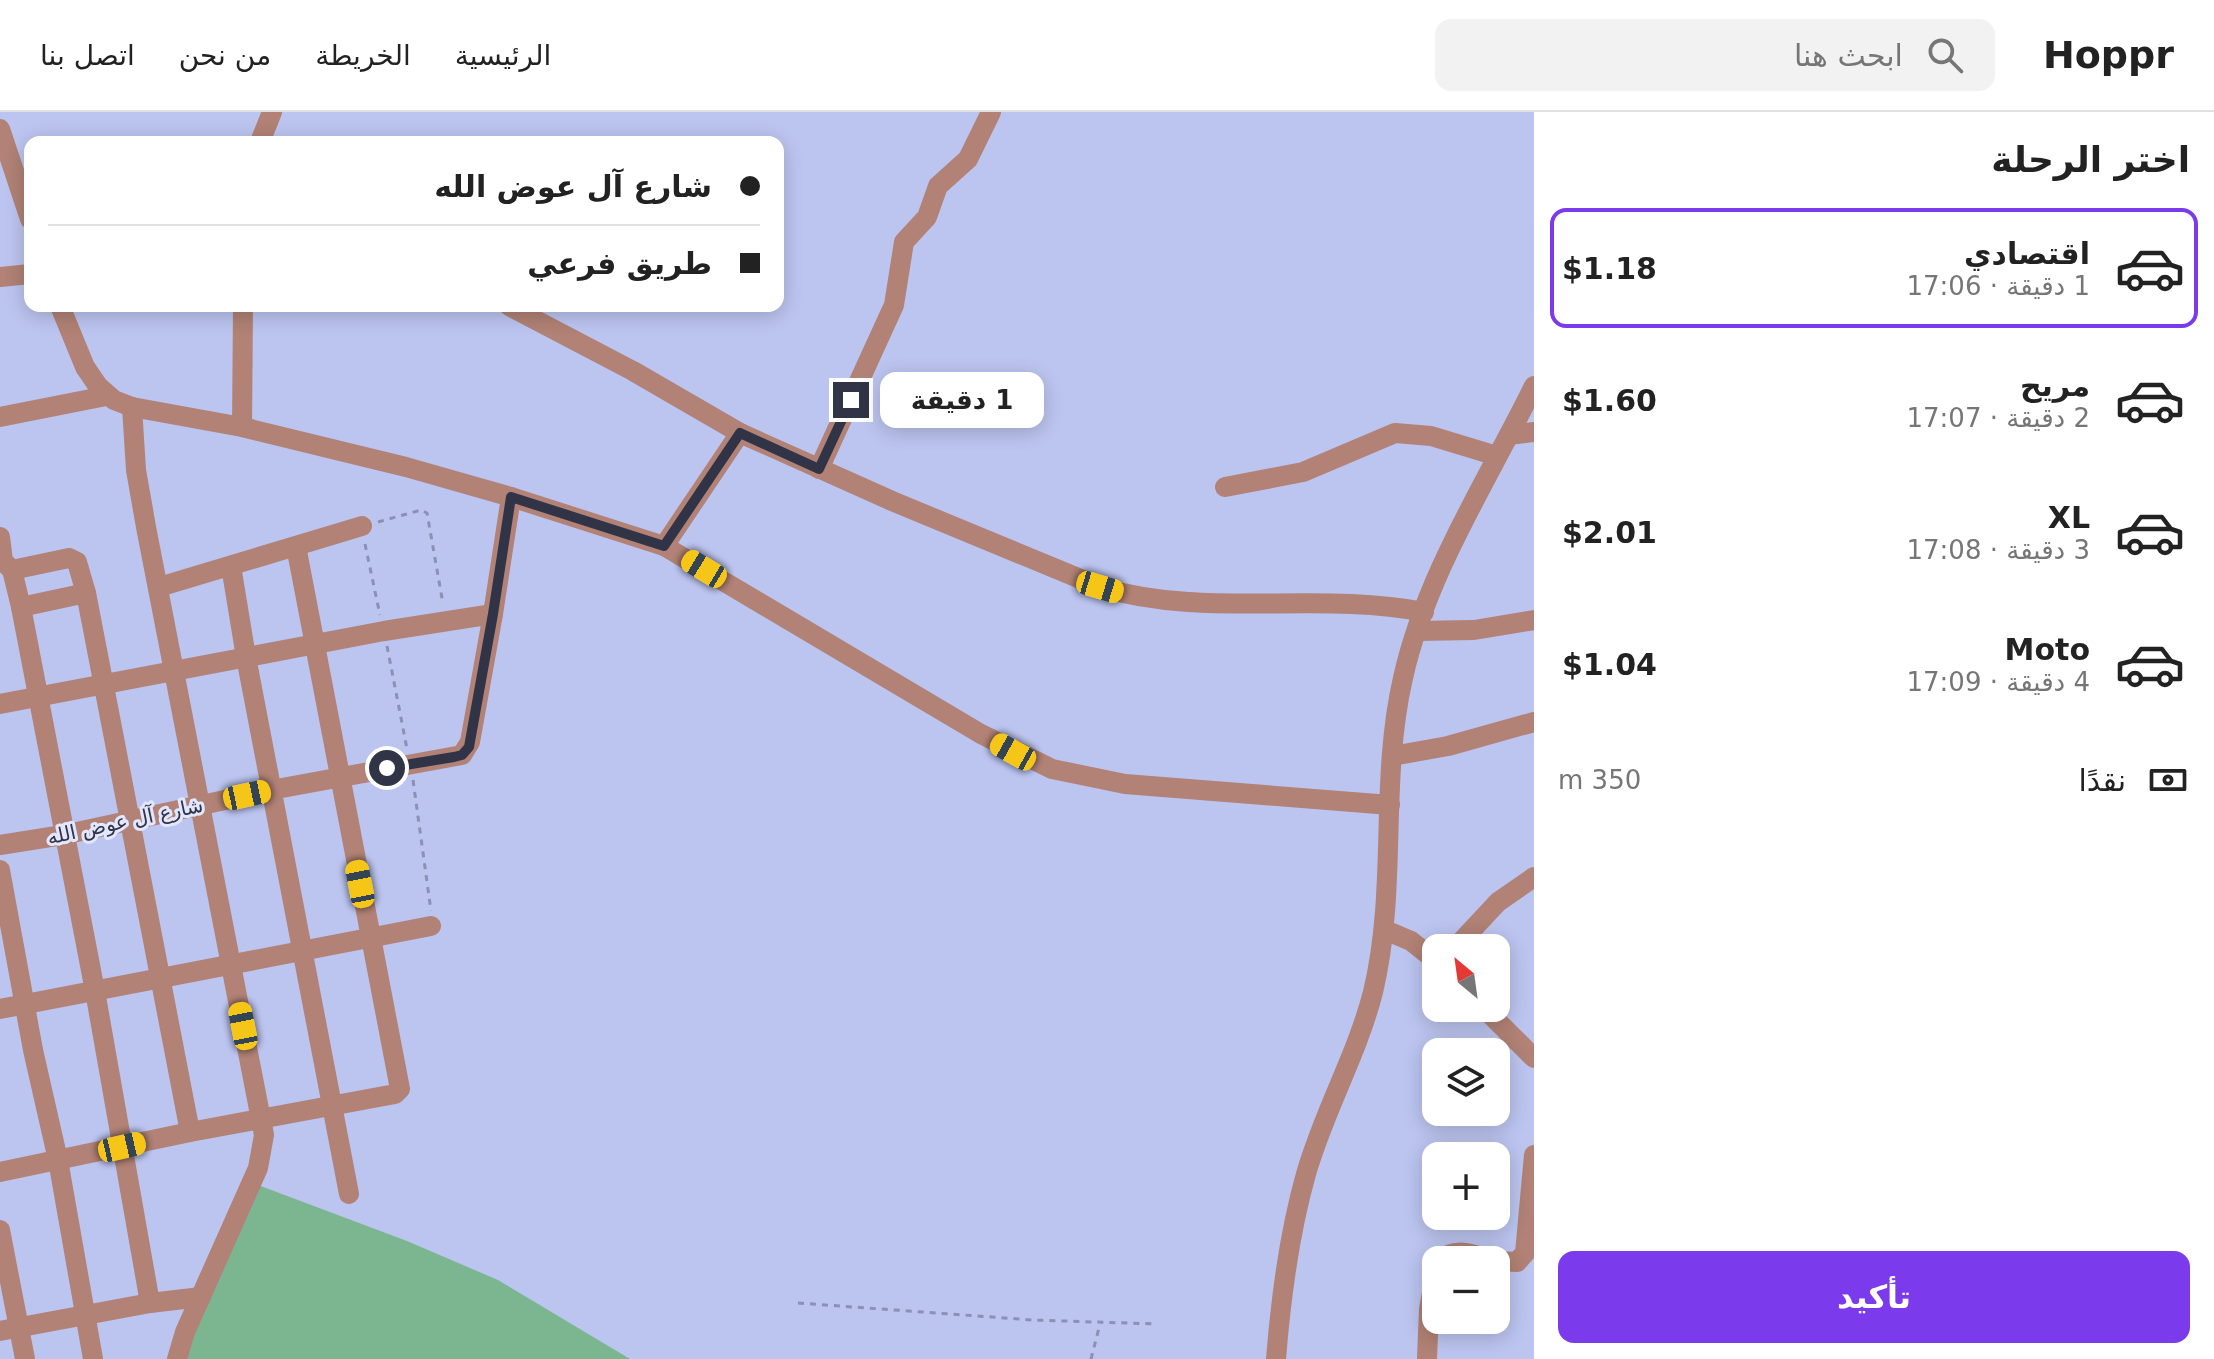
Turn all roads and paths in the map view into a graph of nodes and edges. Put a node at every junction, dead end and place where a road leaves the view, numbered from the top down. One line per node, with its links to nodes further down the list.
1 (272, 112): 4 (street)
2 (991, 112): 20 (street)
3 (0, 129): 5 (street)
4 (262, 136)
5 (24, 201)
6 (24, 275): 7 (street)
7 (0, 277)
8 (62, 312): 12 (street)
9 (243, 312): 15 (street)
10 (520, 312): 17 (street)
11 (1534, 386): 18 (street)
12 (106, 396): 13 (street); 14 (street)
13 (132, 407): 15 (street); 29 (street)
14 (0, 417)
15 (242, 427): 22 (street)
16 (1534, 432): 18 (street)
17 (740, 433): 20 (street); 26 (street)
18 (1509, 435): 19 (street)
19 (1497, 456): 21 (street); 35 (street)
20 (819, 469): 35 (street)
21 (1225, 487)
22 (511, 497): 26 (street); 32 (street, شارع آل عوض الله)
23 (362, 526): 25 (street); 34 (path); 36 (path)
24 (0, 537): 27 (street)
25 (296, 546): 28 (street); 37 (street)
26 (664, 546): 49 (street)
27 (5, 564): 30 (street); 31 (street)
28 (231, 566): 29 (street); 38 (street)
29 (159, 587): 39 (street)
30 (86, 593): 31 (street); 40 (street)
31 (21, 607): 41 (street)
32 (493, 614): 34 (street); 45 (street, شارع آل عوض الله)
33 (1534, 620): 35 (street)
34 (446, 621): 36 (street)
35 (1420, 621): 44 (street)
36 (384, 631): 37 (street); 45 (path)
37 (316, 645): 38 (street); 46 (street)
38 (246, 657): 39 (street); 47 (street)
39 (172, 670): 40 (street); 48 (street)
40 (103, 684): 41 (street); 50 (street)
41 (37, 697): 42 (street); 51 (street)
42 (0, 704)
43 (1534, 722): 44 (street)
44 (1392, 756): 49 (street)
45 (411, 764): 46 (street, شارع آل عوض الله); 55 (path)
46 (339, 777): 47 (street, شارع آل عوض الله); 58 (street)
47 (271, 790): 48 (street, شارع آل عوض الله); 59 (street)
48 (199, 805): 50 (street, شارع آل عوض الله); 61 (street)
49 (1390, 805): 56 (street)
50 (130, 820): 51 (street, شارع آل عوض الله); 62 (street)
51 (63, 835): 52 (street, شارع آل عوض الله); 63 (street)
52 (0, 845)
53 (0, 870): 64 (street)
54 (1534, 877): 57 (street)
55 (431, 926): 58 (street)
56 (1385, 930): 60 (street); 90 (street)
57 (1468, 934)
58 (371, 938): 59 (street); 68 (street)
59 (302, 950): 61 (street); 68 (street)
60 (1422, 950)
61 (231, 964): 62 (street); 69 (street)
62 (160, 978): 63 (street); 70 (street)
63 (95, 991): 64 (street); 71 (street)
64 (25, 1004): 65 (street); 73 (street)
65 (0, 1009)
66 (1498, 1022): 67 (street)
67 (1534, 1058)
68 (332, 1106): 69 (street); 75 (street)
69 (261, 1119): 70 (street); 78 (street)
70 (190, 1132): 71 (street)
71 (122, 1147): 73 (street); 79 (street)
72 (1534, 1155): 77 (street)
73 (58, 1160): 74 (street); 81 (street)
74 (0, 1172)
75 (349, 1194)
76 (0, 1230): 84 (street)
77 (1510, 1262)
78 (201, 1297): 79 (street); 88 (street)
79 (150, 1303): 81 (street)
80 (798, 1303): 82 (path)
81 (86, 1314): 84 (street); 87 (street)
82 (1100, 1323): 83 (path); 89 (path)
83 (1157, 1324)
84 (10, 1329): 86 (street)
85 (1428, 1334): 91 (street)
86 (25, 1359)
87 (93, 1359)
88 (177, 1359)
89 (1091, 1359)
90 (1276, 1359)
91 (1427, 1359)

